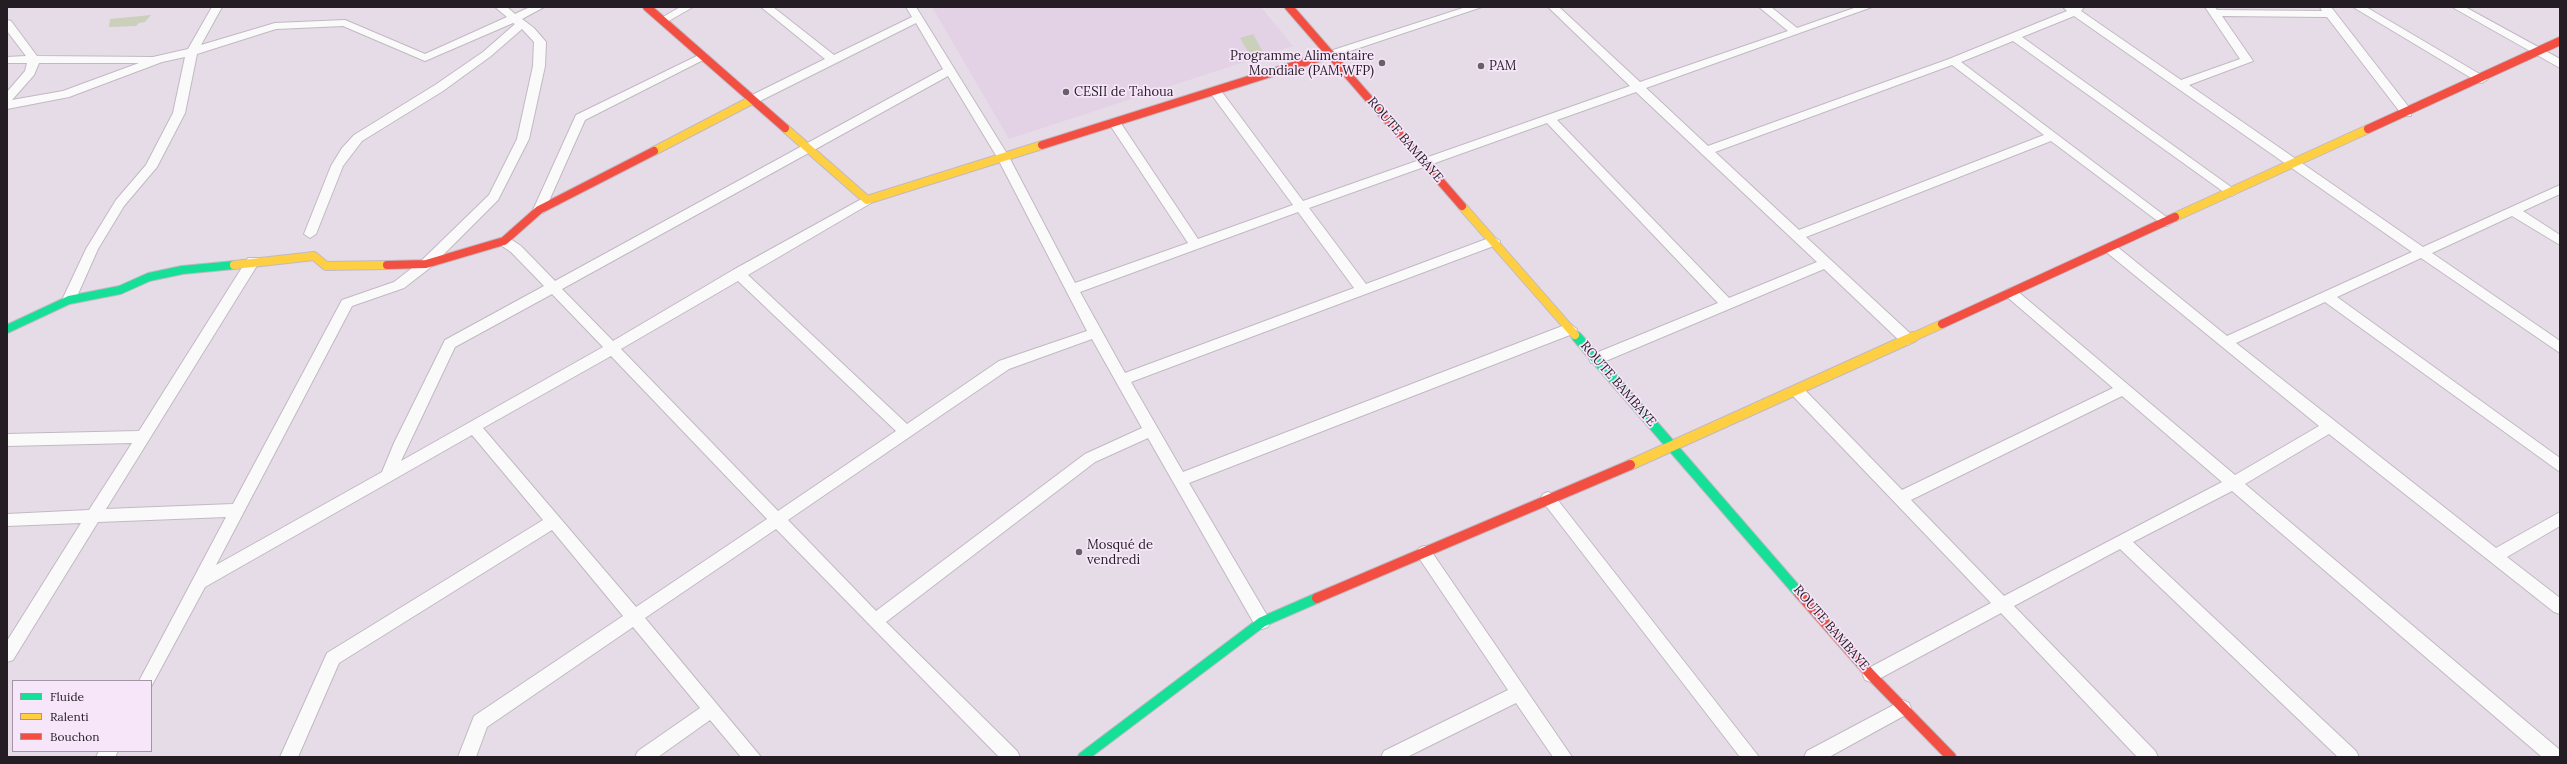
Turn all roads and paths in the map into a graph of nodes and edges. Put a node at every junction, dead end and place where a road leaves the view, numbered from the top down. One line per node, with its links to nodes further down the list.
1 (217, 7): 24 (street)
2 (500, 7): 19 (street)
3 (539, 7): 19 (street)
4 (647, 7): 18 (street)
5 (688, 7): 18 (street)
6 (766, 7): 31 (street)
7 (1289, 7): 26 (street, ROUTE BAMBAYE)
8 (1477, 7): 26 (street)
9 (1553, 7): 37 (street)
10 (1764, 7): 21 (street)
11 (1868, 7): 21 (street)
12 (2358, 7): 35 (street)
13 (2457, 7): 25 (street)
14 (2074, 9): 22 (street); 36 (street)
15 (2212, 10): 16 (street); 36 (street)
16 (2327, 10): 42 (street)
17 (915, 13): 31 (street); 34 (street)
18 (662, 20): 27 (street)
19 (517, 22): 24 (street); 58 (street); 68 (street)
20 (7, 23): 30 (street)
21 (1796, 32): 37 (street)
22 (2014, 36): 32 (street); 52 (street)
23 (2560, 41): 25 (street)
24 (192, 52): 28 (street); 75 (street)
25 (2539, 53): 33 (street); 35 (street)
26 (1331, 54): 38 (street); 49 (street, ROUTE BAMBAYE)
27 (703, 56): 40 (street); 55 (street)
28 (159, 59): 30 (street); 41 (street)
29 (7, 60): 30 (street)
30 (34, 60): 39 (street)
31 (833, 60): 40 (street)
32 (1954, 61): 45 (street); 47 (street)
33 (2560, 64)
34 (950, 70): 46 (street); 48 (street)
35 (2482, 79): 42 (street)
36 (2179, 85): 50 (street)
37 (1638, 87): 43 (street); 47 (street)
38 (1215, 90): 44 (street); 54 (street)
39 (7, 100)
40 (752, 100): 46 (street); 55 (street)
41 (7, 105)
42 (2407, 113): 50 (street)
43 (1548, 118): 49 (street); 76 (street)
44 (1114, 122): 48 (street); 63 (street)
45 (2053, 136): 57 (street); 59 (street)
46 (809, 148): 53 (street); 70 (street)
47 (1706, 151): 59 (street)
48 (1003, 157): 53 (street); 71 (street)
49 (1424, 162): 54 (street); 61 (street, ROUTE BAMBAYE)
50 (2293, 165): 52 (street); 65 (street)
51 (2560, 189): 56 (street)
52 (2232, 192): 57 (street)
53 (867, 200): 69 (street)
54 (1301, 206): 63 (street); 72 (street)
55 (539, 210): 60 (street)
56 (2513, 211): 62 (street); 65 (street)
57 (2167, 222): 64 (street)
58 (310, 234)
59 (1797, 236): 67 (street)
60 (504, 241): 68 (street); 70 (street)
61 (1494, 241): 72 (street); 78 (street, ROUTE BAMBAYE)
62 (2560, 241)
63 (1195, 244): 71 (street)
64 (2110, 248): 73 (street); 81 (street)
65 (2421, 253): 74 (street); 82 (street)
66 (253, 261): 68 (street); 75 (street); 92 (street)
67 (1826, 263): 76 (street); 80 (street)
68 (426, 264): 101 (street)
69 (738, 273): 83 (street); 91 (street)
70 (553, 288): 83 (street); 96 (street)
71 (1073, 289): 79 (street)
72 (1363, 290): 85 (street)
73 (2011, 293): 80 (street); 86 (street)
74 (2326, 296): 81 (street); 95 (street)
75 (69, 300): 77 (street)
76 (1727, 304): 84 (street)
77 (7, 329)
78 (1570, 330): 84 (street, ROUTE BAMBAYE); 97 (street)
79 (1095, 333): 85 (street); 91 (street)
80 (1908, 340): 87 (street)
81 (2226, 342): 89 (street)
82 (2560, 348)
83 (612, 349): 88 (street); 105 (street)
84 (1596, 359): 94 (street, ROUTE BAMBAYE)
85 (1122, 380): 90 (street)
86 (2123, 389): 98 (street); 100 (street)
87 (1796, 391): 94 (street); 100 (street)
88 (473, 426): 96 (street); 106 (street)
89 (2330, 427): 98 (street); 109 (street)
90 (1151, 430): 97 (street); 114 (street)
91 (906, 432): 105 (street)
92 (143, 437): 93 (street); 102 (street)
93 (7, 440)
94 (1673, 447): 99 (street); 117 (street, ROUTE BAMBAYE)
95 (2560, 466)
96 (388, 475): 110 (street)
97 (1180, 480): 115 (street)
98 (2234, 483): 107 (street); 136 (street)
99 (1548, 498): 108 (street); 131 (street)
100 (1900, 498): 111 (street)
101 (237, 510): 102 (street); 110 (street)
102 (94, 516): 104 (street); 116 (street)
103 (2560, 518): 109 (street)
104 (7, 520)
105 (778, 521): 113 (street); 114 (street)
106 (553, 522): 113 (street); 123 (street)
107 (2121, 541): 111 (street); 135 (street)
108 (1424, 553): 115 (street); 119 (street)
109 (2495, 556): 112 (street)
110 (202, 580): 118 (street)
111 (2002, 605): 117 (street); 134 (street)
112 (2560, 607)
113 (634, 616): 121 (street); 124 (street)
114 (875, 621): 127 (street)
115 (1262, 622): 128 (street)
116 (7, 655)
117 (1871, 675): 120 (street, ROUTE BAMBAYE)
118 (148, 680)
119 (1519, 693): 129 (street); 130 (street)
120 (1903, 708): 132 (street); 133 (street, ROUTE BAMBAYE)
121 (712, 710): 125 (street); 126 (street)
122 (2560, 754): 136 (street)
123 (289, 757)
124 (467, 757)
125 (644, 757)
126 (752, 757)
127 (1011, 757)
128 (1083, 757)
129 (1390, 757)
130 (1563, 757)
131 (1750, 757)
132 (1813, 757)
133 (1951, 757)
134 (2149, 757)
135 (2350, 757)
136 (2556, 757)

